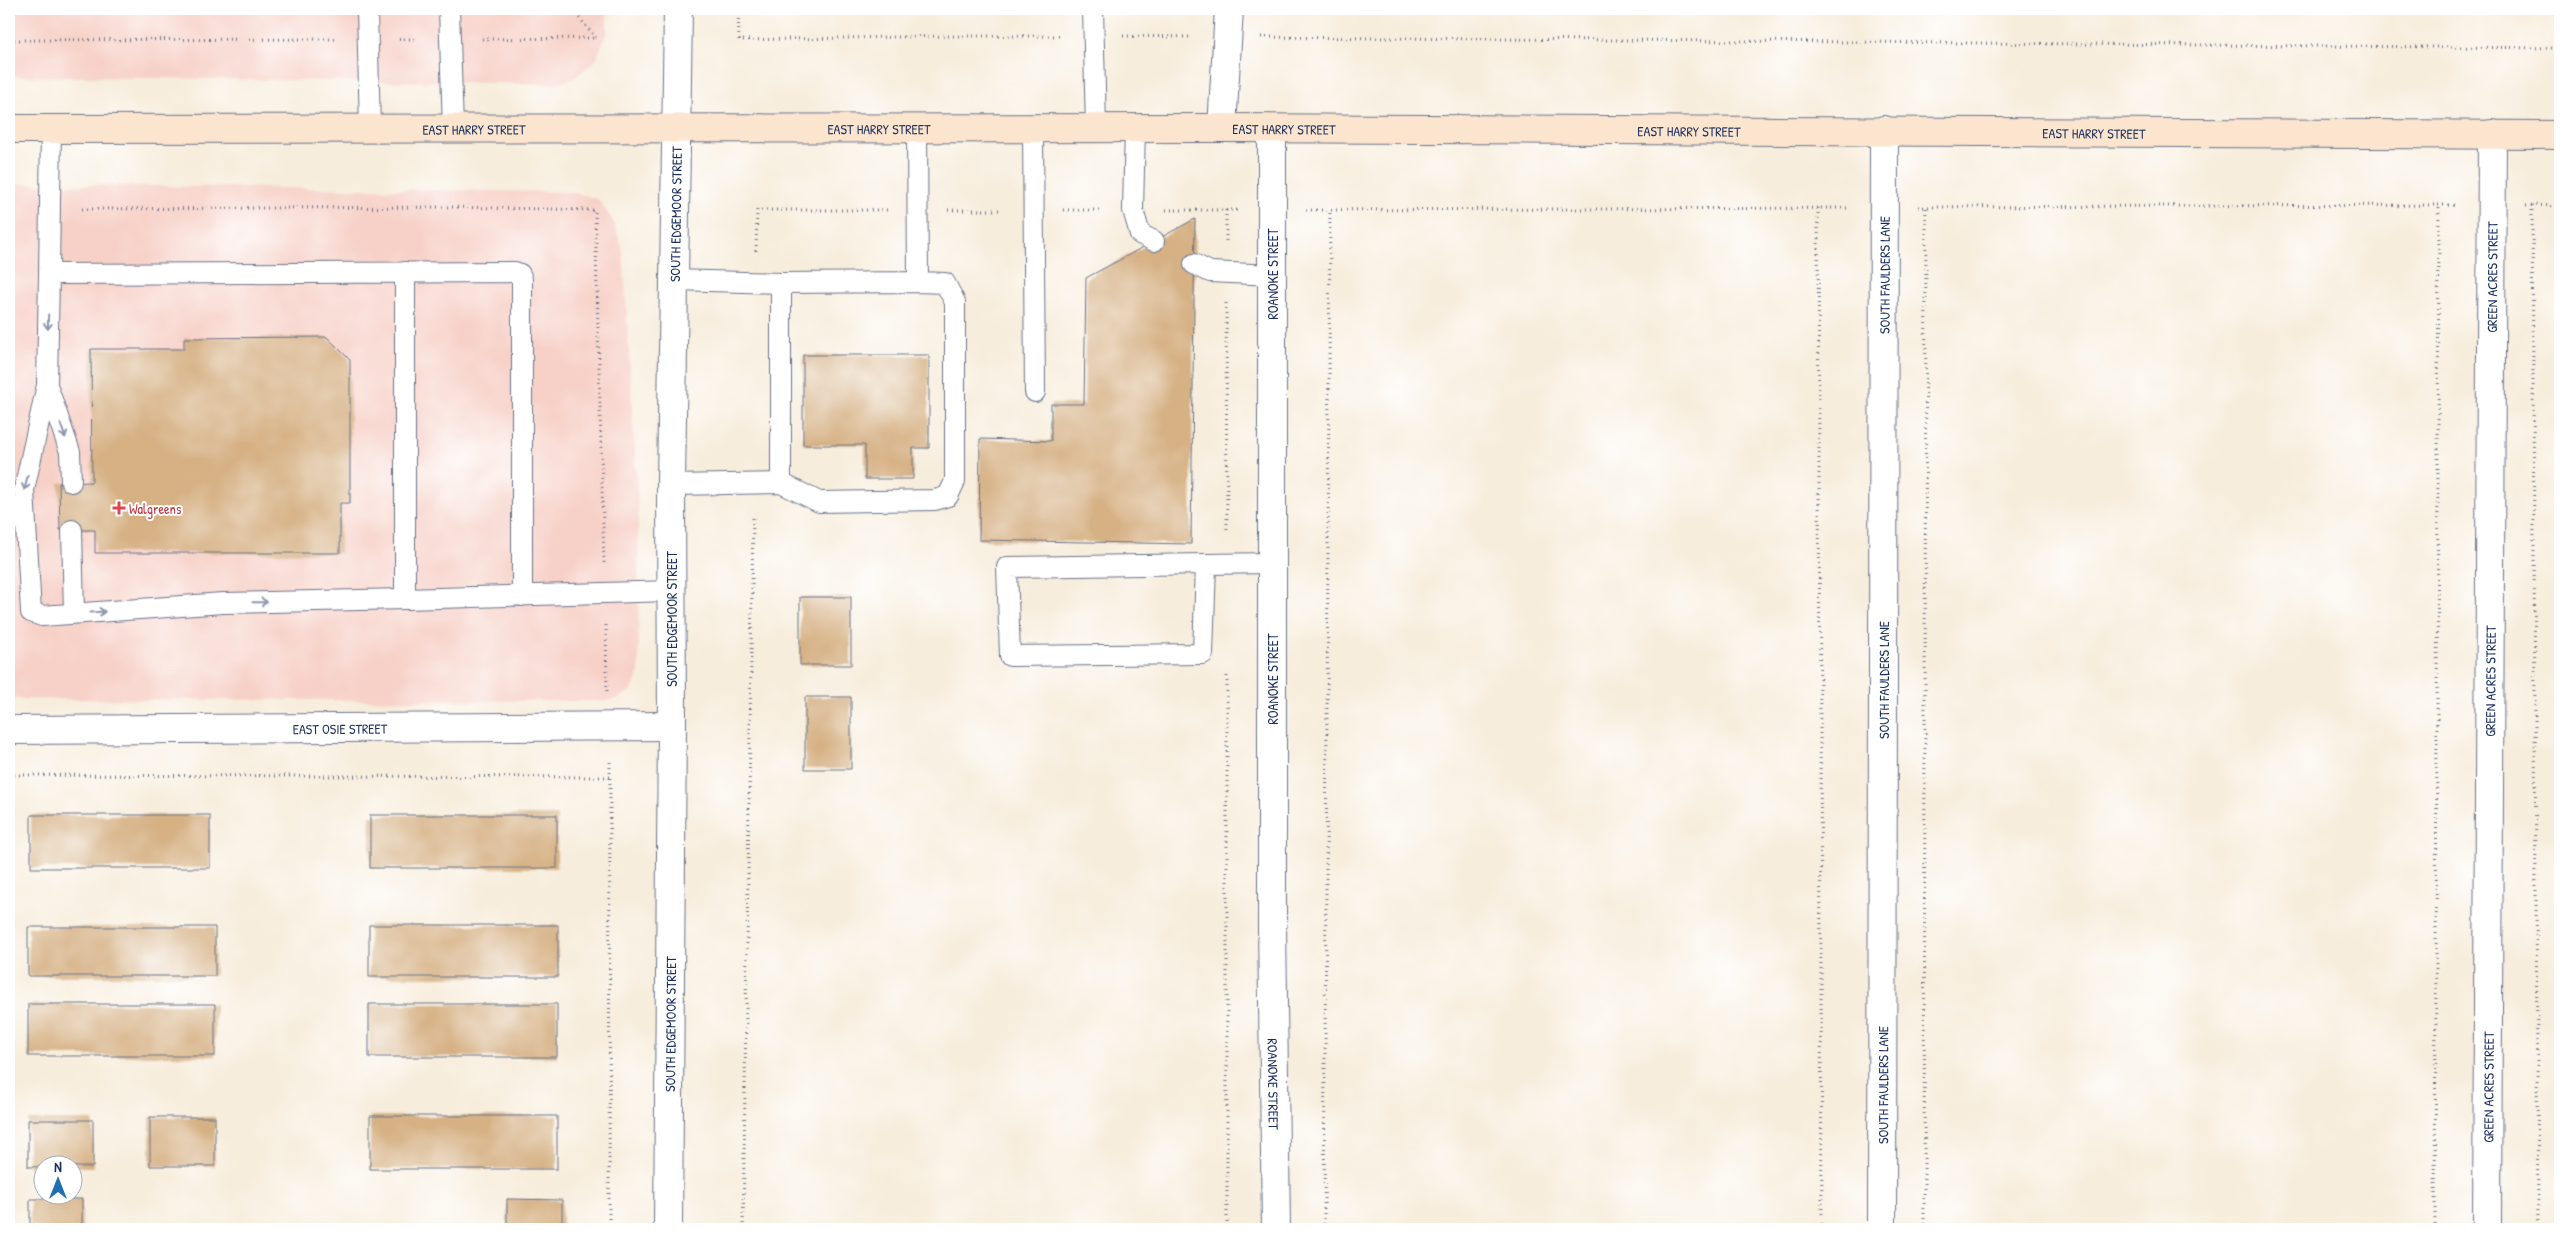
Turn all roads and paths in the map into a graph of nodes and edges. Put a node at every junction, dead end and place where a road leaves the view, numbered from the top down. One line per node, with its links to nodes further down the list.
1 (367, 9): 10 (lane)
2 (449, 9): 11 (lane)
3 (576, 9): 11 (path)
4 (678, 9): 14 (street, SOUTH EDGEMOOR STREET)
5 (738, 9): 8 (path)
6 (1093, 9): 8 (lane)
7 (1229, 9): 9 (street)
8 (1094, 36): 9 (path); 18 (lane)
9 (1228, 37): 13 (path); 20 (street)
10 (368, 39): 11 (path); 12 (path); 24 (lane)
11 (450, 39): 15 (lane)
12 (9, 40)
13 (2560, 48)
14 (676, 127): 15 (main road, EAST HARRY STREET); 16 (main road, EAST HARRY STREET); 49 (street, SOUTH EDGEMOOR STREET)
15 (453, 128): 24 (main road, EAST HARRY STREET)
16 (917, 128): 17 (main road, EAST HARRY STREET); 37 (lane)
17 (1033, 128): 18 (main road, EAST HARRY STREET); 38 (lane)
18 (1096, 128): 19 (main road, EAST HARRY STREET)
19 (1135, 128): 20 (main road, EAST HARRY STREET); 39 (lane)
20 (1222, 128): 21 (main road, EAST HARRY STREET)
21 (1272, 128): 25 (main road, EAST HARRY STREET); 41 (street, ROANOKE STREET)
22 (9, 129): 23 (main road, EAST HARRY STREET)
23 (51, 129): 24 (main road, EAST HARRY STREET); 35 (lane)
24 (370, 130)
25 (1884, 130): 26 (main road, EAST HARRY STREET); 32 (street, SOUTH FAULDERS LANE)
26 (2492, 134): 27 (main road, EAST HARRY STREET); 29 (street, GREEN ACRES STREET)
27 (2560, 135)
28 (2439, 205): 29 (path); 33 (path); 83 (path)
29 (2492, 205): 30 (path); 84 (street, GREEN ACRES STREET)
30 (2532, 205): 31 (path); 85 (path)
31 (2560, 206)
32 (1884, 207): 33 (path); 34 (path); 81 (street, SOUTH FAULDERS LANE)
33 (1926, 207): 82 (path)
34 (1818, 208): 42 (path); 80 (path)
35 (50, 209): 36 (path); 46 (lane); 64 (path)
36 (9, 210)
37 (918, 210): 38 (path); 50 (path); 51 (lane)
38 (1034, 210): 39 (path); 54 (lane)
39 (1133, 210): 40 (path); 43 (lane)
40 (1226, 210): 41 (path); 47 (path)
41 (1272, 210): 42 (path); 48 (street, ROANOKE STREET)
42 (1330, 210): 79 (path)
43 (1154, 241)
44 (1194, 264): 47 (lane)
45 (406, 272): 46 (lane); 65 (lane); 66 (lane)
46 (49, 274): 53 (lane, one-way to 53)
47 (1226, 274): 48 (lane); 60 (path)
48 (1272, 275): 61 (street, ROANOKE STREET)
49 (674, 280): 50 (lane); 58 (street, SOUTH EDGEMOOR STREET)
50 (756, 282): 52 (lane)
51 (918, 282): 52 (lane); 56 (lane)
52 (781, 283): 56 (lane)
53 (47, 385): 55 (lane, one-way to 55); 67 (lane, one-way to 67)
54 (1035, 392)
55 (71, 482)
56 (781, 482): 57 (lane)
57 (753, 483): 58 (lane); 76 (path)
58 (671, 485): 63 (street, SOUTH EDGEMOOR STREET)
59 (72, 530): 67 (lane)
60 (1227, 563): 61 (lane); 62 (lane)
61 (1272, 563): 78 (street, ROANOKE STREET)
62 (1206, 564): 62 (lane)
63 (671, 591): 64 (lane); 70 (street, SOUTH EDGEMOOR STREET)
64 (605, 593): 65 (lane); 69 (path)
65 (522, 596): 66 (lane)
66 (406, 599): 67 (lane, one-way to 66)
67 (74, 613)
68 (1227, 673): 77 (path)
69 (608, 725): 70 (street, EAST OSIE STREET); 71 (street, EAST OSIE STREET); 73 (path)
70 (672, 726): 75 (street, SOUTH EDGEMOOR STREET)
71 (9, 730)
72 (9, 775): 73 (path)
73 (610, 777): 74 (path)
74 (609, 1229)
75 (668, 1229)
76 (743, 1229)
77 (1227, 1229)
78 (1276, 1229)
79 (1324, 1229)
80 (1822, 1229)
81 (1882, 1229)
82 (1924, 1229)
83 (2435, 1229)
84 (2487, 1229)
85 (2538, 1229)

